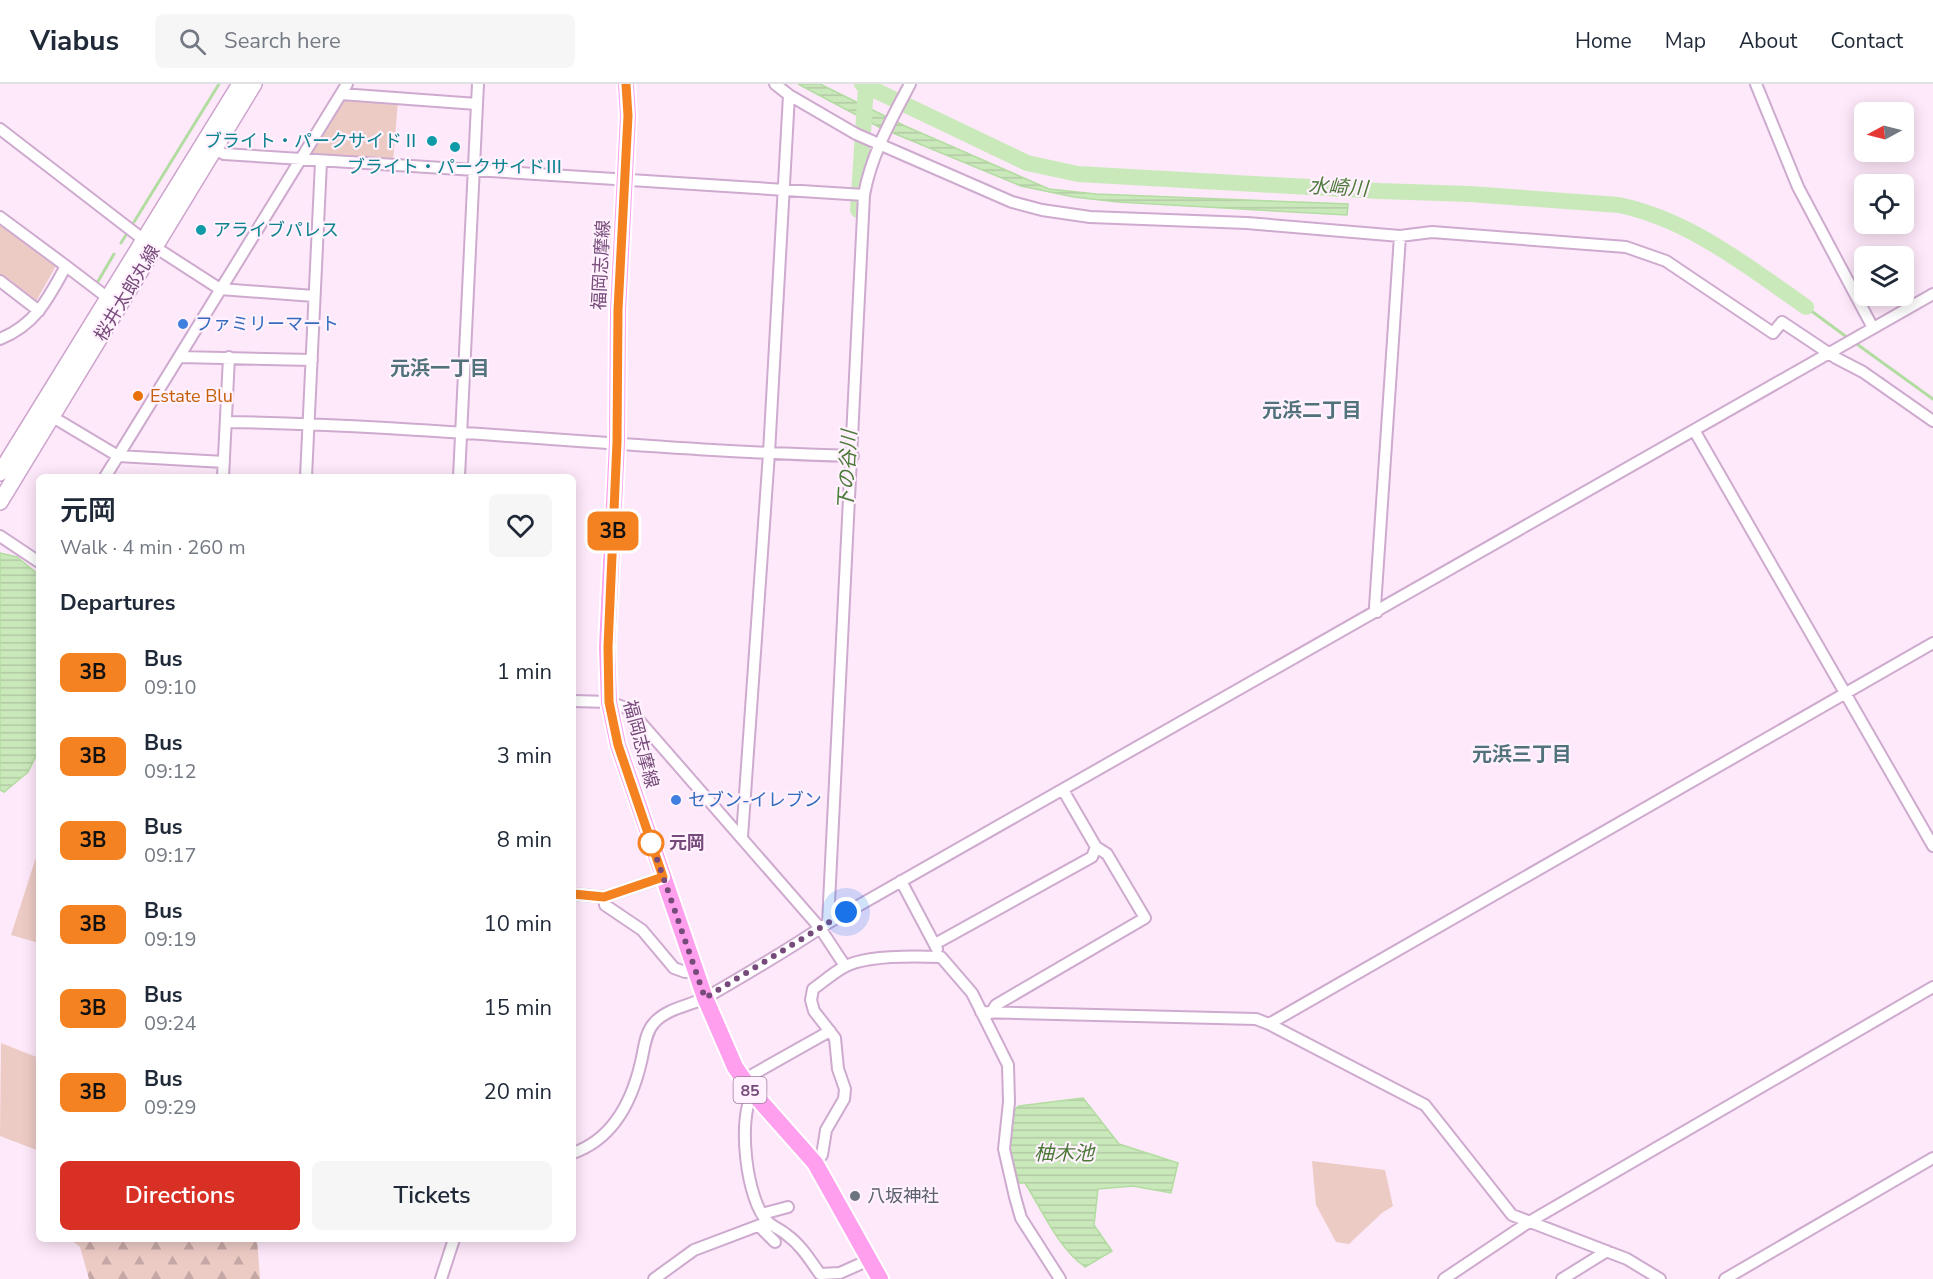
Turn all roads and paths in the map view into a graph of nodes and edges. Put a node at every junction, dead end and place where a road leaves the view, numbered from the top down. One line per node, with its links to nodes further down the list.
1 (240, 84): 23 (main road, 桜井太郎丸線)
2 (254, 84): 14 (main road, 桜井太郎丸線)
3 (347, 84): 9 (street)
4 (478, 84): 11 (street)
5 (626, 84): 18 (main road, 福岡志摩線 / 85)
6 (775, 84): 10 (street)
7 (910, 84): 13 (street)
8 (1756, 84): 31 (street)
9 (341, 94): 11 (street); 15 (street)
10 (789, 95): 13 (street); 19 (street)
11 (477, 104): 17 (street)
12 (0, 129): 23 (street)
13 (880, 142): 20 (street); 22 (street)
14 (215, 150): 15 (street); 23 (main road, 桜井太郎丸線)
15 (299, 160): 16 (street); 26 (street)
16 (321, 162): 17 (street); 28 (street)
17 (475, 170): 18 (street); 42 (street)
18 (625, 179): 19 (street); 43 (main road, 福岡志摩線 / 85)
19 (784, 189): 20 (street); 44 (street)
20 (860, 195): 47 (street)
21 (0, 217): 24 (street)
22 (1400, 236): 33 (street); 57 (street)
23 (149, 244): 26 (street); 29 (main road, 桜井太郎丸線); 37 (main road, 桜井太郎丸線)
24 (66, 266): 29 (street); 30 (street)
25 (0, 281): 30 (street)
26 (220, 289): 28 (street); 34 (street)
27 (1933, 294): 31 (street)
28 (315, 296): 36 (street)
29 (108, 298): 45 (main road, 桜井太郎丸線)
30 (39, 311): 32 (street)
31 (1873, 328): 33 (street)
32 (0, 339)
33 (1830, 353): 38 (street); 41 (street)
34 (179, 357): 35 (street); 46 (street)
35 (229, 357): 36 (street); 39 (street)
36 (312, 360): 40 (street)
37 (51, 416): 46 (street); 54 (main road, 桜井太郎丸線)
38 (1933, 421)
39 (227, 422): 40 (street); 48 (street)
40 (309, 423): 42 (street); 52 (street)
41 (1694, 430): 57 (street); 59 (street)
42 (461, 435): 43 (street); 53 (street)
43 (617, 442): 44 (street); 61 (main road, 福岡志摩線 / 85)
44 (769, 453): 47 (street); 63 (street)
45 (5, 455): 49 (main road, 桜井太郎丸線)
46 (118, 456): 48 (street); 50 (street)
47 (847, 456): 70 (street)
48 (224, 462): 51 (street)
49 (0, 473)
50 (107, 474)
51 (223, 474)
52 (306, 474)
53 (459, 474)
54 (0, 502)
55 (0, 536): 56 (street)
56 (36, 560)
57 (1377, 612): 62 (street)
58 (1933, 643): 59 (street)
59 (1845, 694): 64 (street); 78 (street)
60 (576, 701): 61 (street)
61 (609, 702): 63 (street); 66 (main road, 福岡志摩線 / 85)
62 (1063, 790): 65 (street); 67 (street)
63 (742, 837): 70 (street)
64 (1933, 846)
65 (1096, 847): 71 (street); 77 (street)
66 (663, 877): 69 (street); 74 (main road, 福岡志摩線 / 85)
67 (901, 881): 70 (street); 71 (street)
68 (576, 894): 69 (street)
69 (604, 897): 74 (street)
70 (824, 925): 73 (street); 76 (street)
71 (936, 944): 72 (street)
72 (941, 957): 73 (street); 77 (street)
73 (844, 966): 79 (street)
74 (694, 969): 76 (main road, 福岡志摩線 / 85)
75 (1933, 987): 86 (street)
76 (705, 998): 80 (main road, 福岡志摩線 / 85); 81 (street)
77 (986, 1012): 78 (street); 95 (street)
78 (1269, 1024): 86 (street)
79 (830, 1031): 80 (street); 83 (street)
80 (748, 1087): 83 (main road, 福岡志摩線 / 85); 85 (street)
81 (576, 1151)
82 (1933, 1158): 99 (street)
83 (815, 1163): 90 (main road, 福岡志摩線 / 85)
84 (788, 1207): 85 (street)
85 (763, 1221): 88 (street); 91 (street); 93 (street)
86 (1529, 1222): 89 (street); 96 (street)
87 (453, 1242): 92 (street)
88 (775, 1242)
89 (1607, 1251): 97 (street); 98 (street)
90 (869, 1260): 91 (street); 94 (main road, 福岡志摩線 / 85)
91 (818, 1277)
92 (441, 1279)
93 (654, 1279)
94 (880, 1279)
95 (1060, 1279)
96 (1444, 1279)
97 (1562, 1279)
98 (1660, 1279)
99 (1725, 1279)

